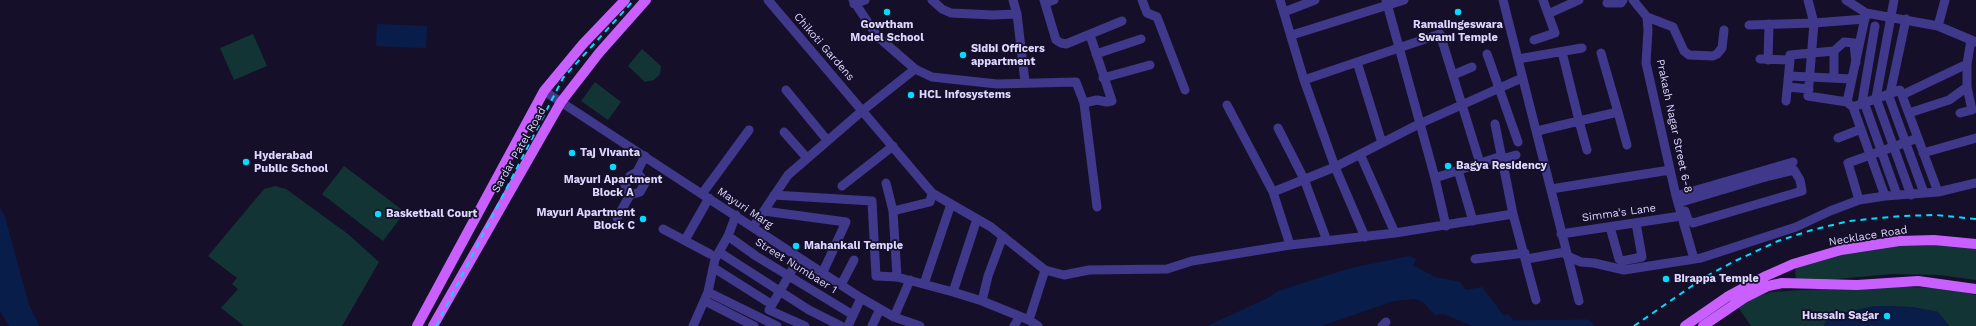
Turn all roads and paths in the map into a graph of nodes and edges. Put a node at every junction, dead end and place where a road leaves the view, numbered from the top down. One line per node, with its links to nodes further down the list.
1 (625, 0): 82 (main road, Sardar Patel Road)
2 (646, 0): 87 (main road, Sardar Patel Road)
3 (768, 0): 93 (street, Chikoti Gardens)
4 (864, 0): 21 (street)
5 (932, 0): 27 (street)
6 (1013, 0): 27 (street)
7 (1054, 0): 22 (street)
8 (1142, 0): 81 (street)
9 (1280, 0): 26 (street)
10 (1315, 0): 26 (street)
11 (1404, 0): 23 (street)
12 (1502, 0): 57 (street)
13 (1543, 0): 28 (street)
14 (1579, 0): 28 (street)
15 (1623, 0): 24 (street)
16 (1633, 0): 30 (street)
17 (1808, 0): 34 (street)
18 (1846, 0): 25 (street)
19 (1894, 0): 29 (street)
20 (1945, 0): 38 (street)
21 (853, 2): 64 (street)
22 (1044, 2): 41 (street)
23 (1386, 3): 42 (street); 46 (street)
24 (1607, 3)
25 (1857, 4): 31 (street)
26 (1284, 12): 42 (street)
27 (1017, 14): 75 (street)
28 (1548, 14): 45 (street)
29 (1891, 16): 31 (street); 32 (street); 39 (street)
30 (1647, 17): 40 (street); 133 (street, Prakash Nagar Street 6-8)
31 (1865, 18): 34 (street); 37 (street); 48 (street)
32 (1906, 19): 38 (street); 83 (street)
33 (1122, 21): 41 (street)
34 (1814, 23): 35 (street); 53 (street)
35 (1769, 24): 36 (street); 58 (street)
36 (1748, 25)
37 (1875, 26): 39 (street); 51 (street)
38 (1938, 26): 44 (street)
39 (1888, 28): 56 (street)
40 (1724, 30)
41 (1090, 35): 54 (street)
42 (1292, 35): 73 (street)
43 (1141, 39): 54 (street)
44 (1974, 39): 62 (street)
45 (1534, 40)
46 (1398, 47): 59 (street); 65 (street); 100 (street)
47 (1582, 48): 50 (street)
48 (1858, 50): 51 (street); 60 (street)
49 (1834, 51): 53 (street); 60 (street); 68 (street)
50 (1562, 52): 57 (street); 98 (street)
51 (1871, 52): 56 (street); 72 (street)
52 (1601, 53): 94 (street)
53 (1812, 53): 58 (street); 67 (street)
54 (1096, 54): 70 (street)
55 (1487, 54): 78 (street)
56 (1883, 55): 74 (street)
57 (1518, 59): 71 (street)
58 (1790, 60): 66 (street)
59 (1357, 62): 73 (street); 114 (street)
60 (1856, 63): 69 (street)
61 (1150, 64): 70 (street)
62 (1967, 64): 77 (street); 84 (street)
63 (1472, 67): 65 (street)
64 (915, 69): 75 (street); 93 (street)
65 (1452, 75): 92 (street)
66 (1789, 76): 67 (street); 76 (street)
67 (1810, 77): 68 (street); 79 (street)
68 (1834, 77): 69 (street)
69 (1852, 77): 72 (street); 90 (street)
70 (1103, 78): 88 (street)
71 (1522, 78): 78 (street); 106 (street)
72 (1867, 78): 74 (street); 89 (street)
73 (1304, 80): 130 (street)
74 (1879, 80): 85 (street)
75 (1025, 82): 88 (street)
76 (1788, 87): 79 (street); 86 (street)
77 (1967, 87): 95 (street); 96 (street)
78 (1499, 88): 92 (street); 112 (street)
79 (1809, 89): 90 (street)
80 (786, 90): 111 (street)
81 (1186, 90)
82 (544, 91): 87 (street, Mayuri Marg); 213 (main road, Sardar Patel Road)
83 (1889, 94): 84 (street); 85 (street); 97 (street)
84 (1902, 95): 96 (street)
85 (1876, 98): 89 (street); 99 (street)
86 (1786, 101)
87 (561, 102): 124 (street, Mayuri Marg); 214 (main road, Sardar Patel Road)
88 (1084, 103): 158 (street)
89 (1863, 103): 90 (street); 102 (street)
90 (1850, 104): 105 (street)
91 (1227, 105): 145 (street)
92 (1462, 105): 100 (street); 128 (street)
93 (862, 111): 111 (street); 116 (street, Chikoti Gardens)
94 (1618, 112): 98 (street); 115 (street)
95 (1960, 113)
96 (1909, 114): 97 (street); 109 (street)
97 (1897, 119): 99 (street); 113 (street)
98 (1579, 121): 106 (street); 118 (street)
99 (1885, 123): 102 (street); 117 (street)
100 (1419, 124): 114 (street); 138 (street)
101 (1495, 124): 125 (street)
102 (1873, 127): 105 (street); 119 (street)
103 (1278, 128): 139 (street)
104 (749, 130): 153 (street)
105 (1862, 130): 108 (street); 122 (street)
106 (1537, 131): 144 (street)
107 (784, 132): 126 (street)
108 (1838, 138)
109 (1918, 138): 113 (street); 120 (street)
110 (1976, 138): 120 (street)
111 (827, 140): 126 (street)
112 (1518, 142)
113 (1905, 142): 117 (street); 131 (street)
114 (1382, 143): 121 (street)
115 (1627, 145)
116 (893, 146): 143 (street); 147 (street, Chikoti Gardens)
117 (1894, 146): 119 (street); 136 (street)
118 (1587, 150)
119 (1881, 151): 122 (street); 137 (street)
120 (1923, 153): 129 (street)
121 (1360, 154): 130 (street); 172 (street)
122 (1870, 154): 140 (street); 156 (street)
123 (1516, 155): 125 (street)
124 (645, 156): 134 (street); 153 (street, Mayuri Marg)
125 (1502, 157): 128 (street); 161 (street)
126 (807, 158): 150 (street)
127 (1793, 162): 135 (street)
128 (1480, 163): 132 (street)
129 (1927, 164): 131 (street); 146 (street)
130 (1335, 167): 139 (street); 176 (street)
131 (1915, 168): 136 (street); 148 (street)
132 (1458, 170): 138 (street); 166 (street)
133 (1670, 170): 144 (street); 155 (street, Prakash Nagar Street 6-8)
134 (637, 172): 149 (street); 149 (street)
135 (1768, 173): 155 (street); 155 (street)
136 (1904, 173): 137 (street); 152 (street)
137 (1891, 177): 140 (street); 151 (street)
138 (1435, 178): 168 (street)
139 (1304, 180): 145 (street); 178 (street)
140 (1880, 181): 154 (street)
141 (886, 183): 160 (street)
142 (1976, 183): 146 (street)
143 (842, 186)
144 (1551, 189): 173 (street)
145 (1273, 192): 180 (street)
146 (1938, 192): 148 (street)
147 (932, 193): 157 (street); 160 (street)
148 (1924, 193): 152 (street)
149 (630, 195): 164 (street)
150 (774, 195): 159 (street); 193 (street)
151 (1897, 195): 152 (street); 154 (street)
152 (1911, 195)
153 (705, 196): 162 (street, Mayuri Marg); 177 (street)
154 (1885, 196): 156 (street)
155 (1679, 200): 163 (street, Prakash Nagar Street 6-8)
156 (1859, 200): 186 (street)
157 (951, 204): 165 (street); 197 (street)
158 (1097, 207)
159 (764, 211): 169 (street); 191 (street)
160 (893, 211): 193 (street)
161 (1513, 214): 166 (street); 183 (street)
162 (736, 215): 169 (street, Mayuri Marg); 174 (street)
163 (1681, 216): 167 (street, Simma's Lane); 186 (street, Prakash Nagar Street 6-8)
164 (617, 218)
165 (977, 219): 175 (street); 201 (street)
166 (1473, 221): 168 (street)
167 (1636, 223): 170 (street, Simma's Lane); 170 (street)
168 (1446, 226): 172 (street)
169 (753, 227): 184 (street, Mayuri Marg)
170 (1610, 227): 173 (street, Simma's Lane)
171 (663, 229): 177 (street)
172 (1395, 233): 176 (street)
173 (1561, 234): 182 (street)
174 (728, 236): 181 (street); 192 (street, Street Numbaer 1)
175 (1003, 236): 189 (street); 205 (street)
176 (1365, 237): 178 (street)
177 (685, 240): 181 (street)
178 (1327, 241): 180 (street)
179 (1976, 244): 190 (main road, Necklace Road)
180 (1290, 245): 189 (street)
181 (714, 253): 188 (street); 199 (street)
182 (1566, 254): 183 (street); 186 (street); 206 (street)
183 (1526, 256): 185 (street); 203 (street)
184 (799, 258): 191 (street, Mayuri Marg); 192 (street)
185 (1475, 259)
186 (1694, 259)
187 (854, 260): 196 (street)
188 (714, 268): 200 (street); 207 (street)
189 (1045, 270): 211 (street)
190 (1778, 270): 195 (main road); 224 (main road, Necklace Road)
191 (822, 274): 196 (street, Mayuri Marg)
192 (789, 275): 199 (street); 209 (street, Street Numbaer 1)
193 (897, 277): 194 (street)
194 (910, 280): 197 (street); 210 (street)
195 (1782, 283): 198 (main road); 225 (main road)
196 (841, 284): 202 (street, Mayuri Marg)
197 (924, 284): 201 (street)
198 (1976, 289)
199 (780, 290): 207 (street); 219 (street)
200 (708, 292): 204 (street); 217 (street)
201 (953, 292): 205 (street)
202 (861, 298): 208 (street, Mayuri Marg); 209 (street)
203 (1536, 300)
204 (705, 301): 215 (street); 216 (street)
205 (982, 301): 211 (street)
206 (1579, 301)
207 (771, 304): 218 (street)
208 (880, 309): 210 (street, Mayuri Marg); 221 (street)
209 (853, 315): 220 (street)
210 (894, 317): 212 (street, Mayuri Marg)
211 (1029, 320): 223 (street)
212 (903, 323): 222 (street, Mayuri Marg)
213 (417, 326)
214 (433, 326)
215 (693, 326)
216 (754, 326)
217 (777, 326)
218 (804, 326)
219 (840, 326)
220 (848, 326)
221 (872, 326)
222 (920, 326)
223 (1038, 326)
224 (1685, 326)
225 (1703, 326)

